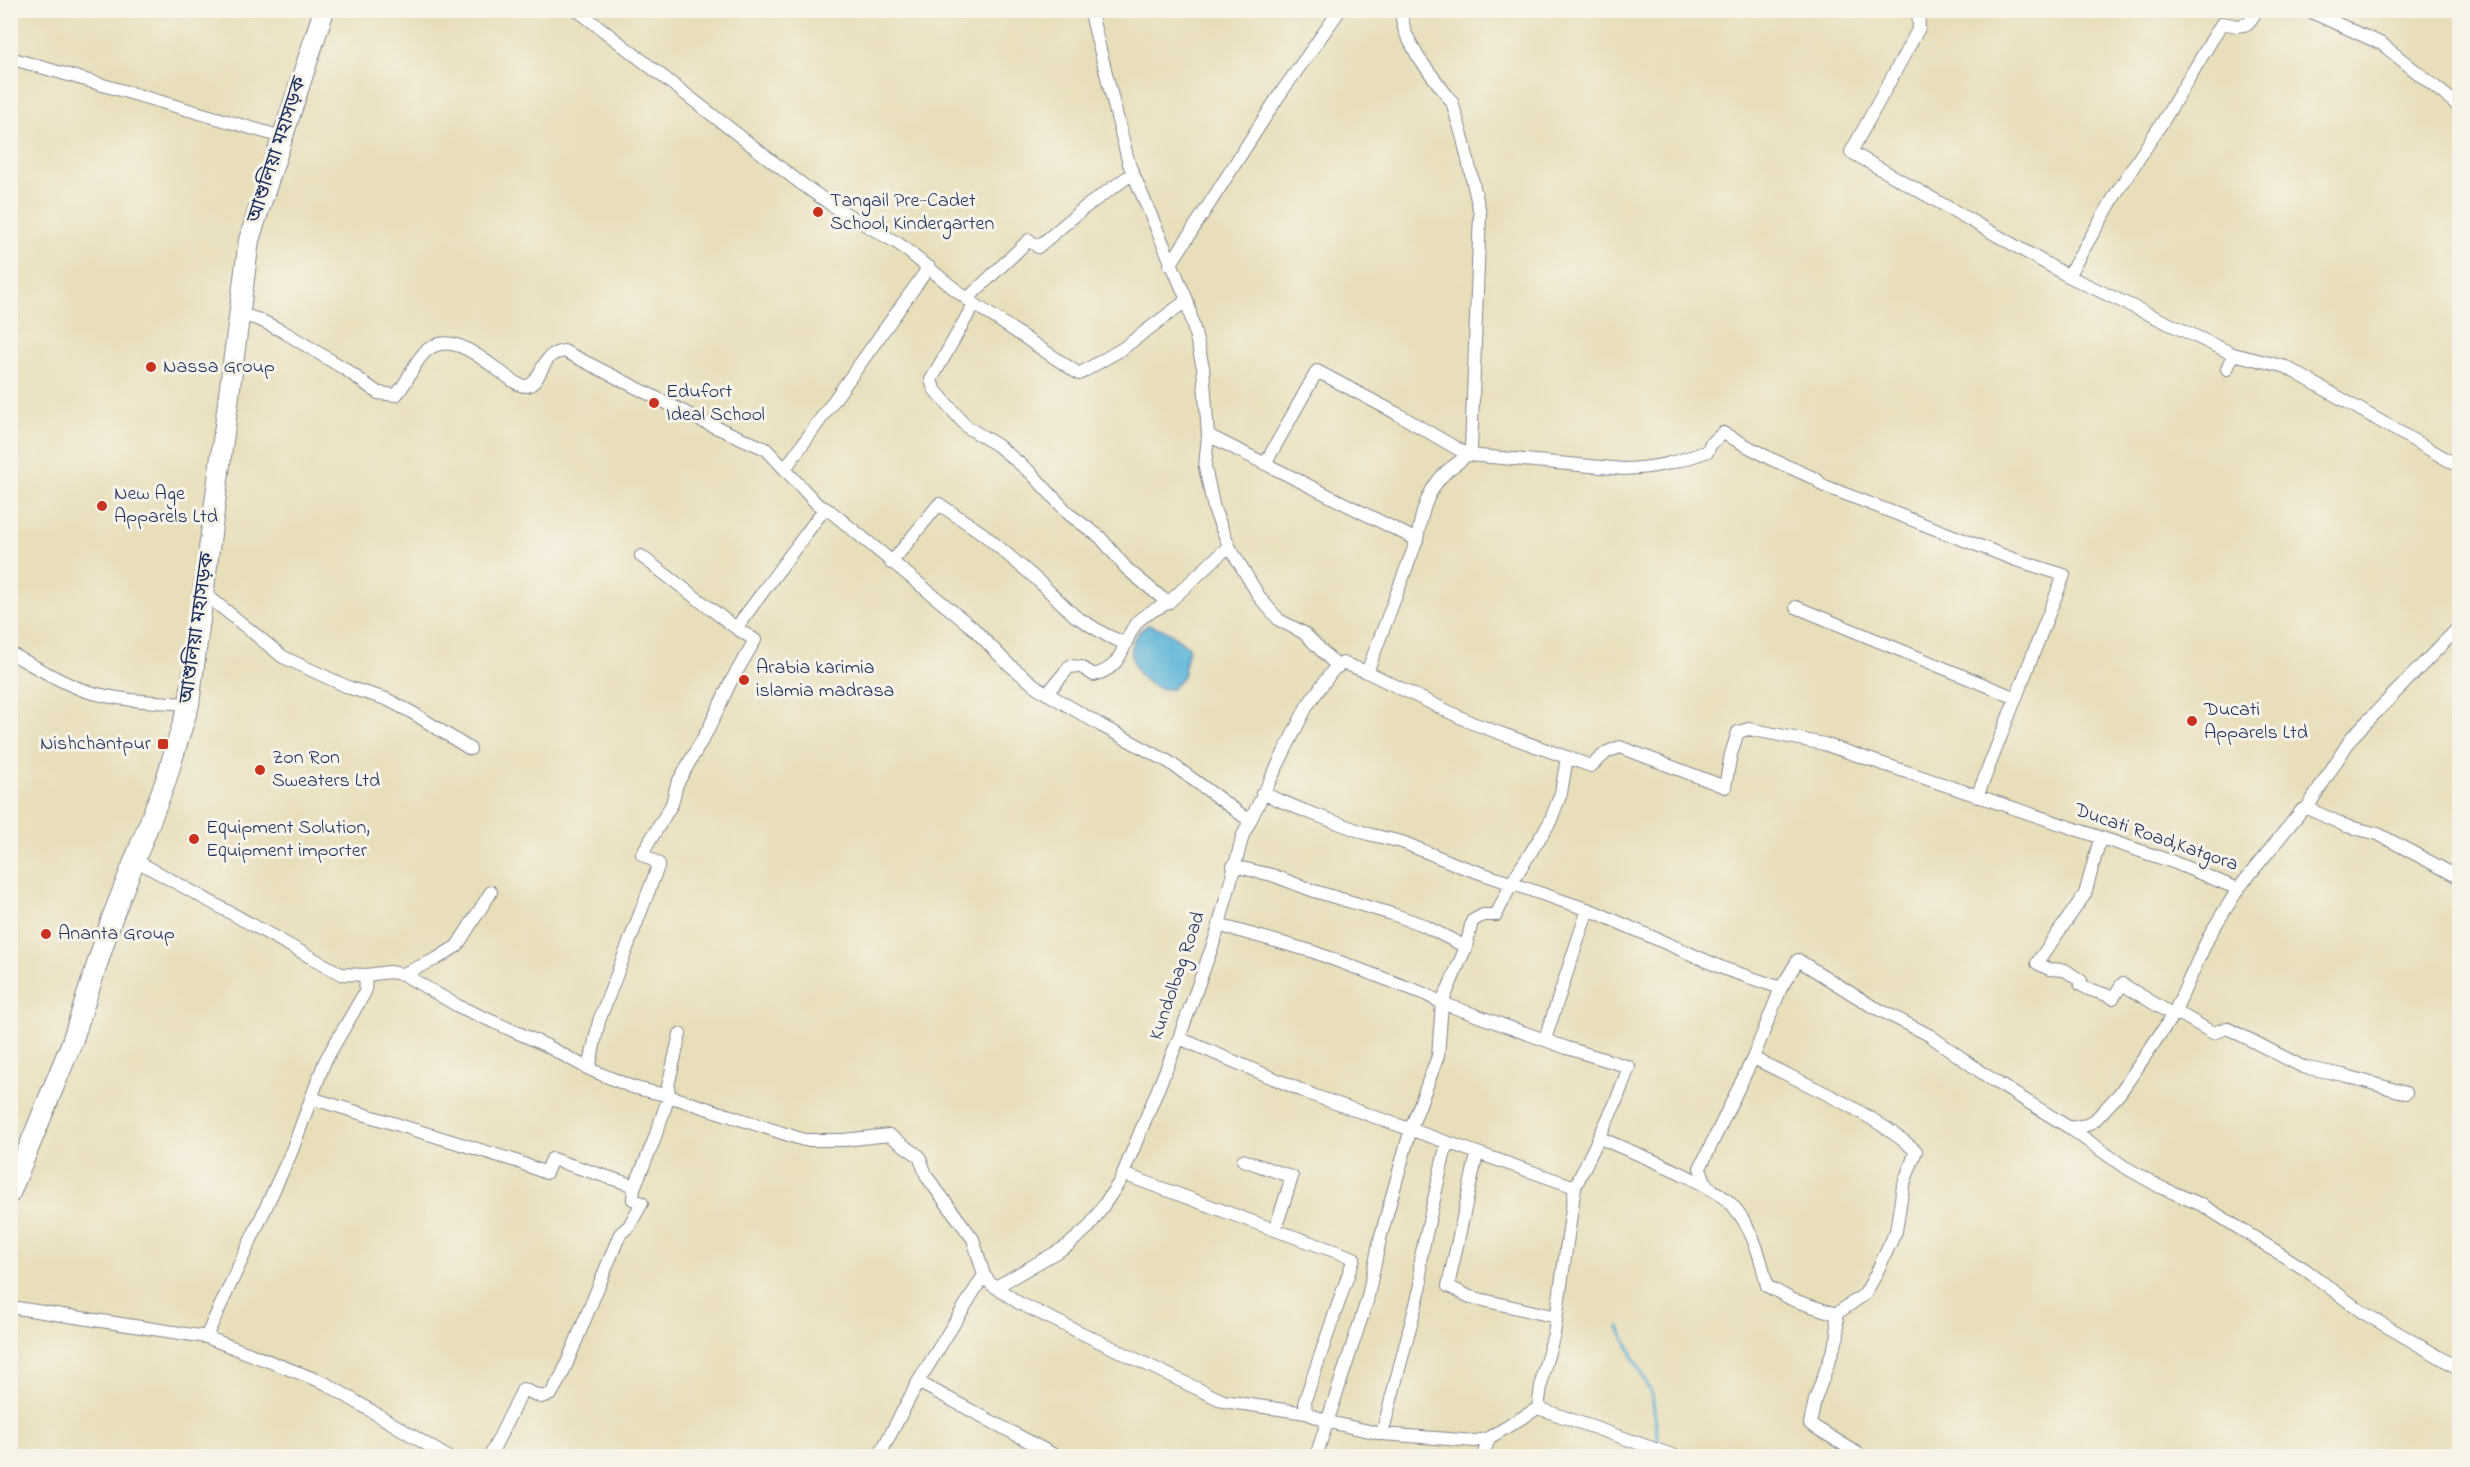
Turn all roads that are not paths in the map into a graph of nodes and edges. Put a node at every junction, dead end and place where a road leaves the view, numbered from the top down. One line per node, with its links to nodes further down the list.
1 (324, 10): 11 (highway, আশুলিয়া মহাসড়ক)
2 (577, 10): 14 (street)
3 (1090, 10): 12 (street)
4 (1341, 10): 13 (street)
5 (1400, 10): 22 (street)
6 (1918, 10): 15 (street)
7 (2257, 10): 15 (street)
8 (2307, 10): 10 (street)
9 (10, 58): 11 (street)
10 (2460, 109)
11 (282, 137): 18 (highway, আশুলিয়া মহাসড়ক)
12 (1132, 174): 13 (street); 17 (street)
13 (1170, 265): 16 (street)
14 (929, 267): 17 (street); 25 (street)
15 (2068, 276): 19 (street)
16 (1187, 300): 17 (street); 21 (street)
17 (970, 301): 32 (street)
18 (240, 314): 25 (street); 31 (highway, আশুলিয়া মহাসড়ক)
19 (2233, 354): 20 (street); 24 (street)
20 (2227, 369)
21 (1208, 435): 23 (street); 28 (street)
22 (1468, 455): 23 (street); 27 (street); 41 (street)
23 (1265, 464): 27 (street)
24 (2460, 467)
25 (785, 469): 26 (street)
26 (825, 508): 30 (street); 35 (street)
27 (1417, 540): 39 (street)
28 (1229, 546): 32 (street); 38 (street)
29 (641, 556): 35 (street)
30 (891, 562): 36 (street); 40 (street)
31 (204, 593): 42 (highway, আশুলিয়া মহাসড়ক); 43 (street)
32 (1168, 603): 36 (street)
33 (1797, 607): 41 (street)
34 (2460, 626): 47 (street, Ducati Road,Katgora)
35 (736, 628): 68 (street)
36 (1126, 644): 40 (street)
37 (10, 653): 42 (street)
38 (1338, 667): 39 (street); 45 (street, Kundolbag Road)
39 (1367, 672): 44 (street)
40 (1047, 694): 48 (street)
41 (2016, 699): 46 (street)
42 (189, 704): 50 (highway, আশুলিয়া মহাসড়ক)
43 (470, 749)
44 (1567, 757): 46 (street, Ducati Road,Katgora); 53 (street)
45 (1262, 793): 48 (street, Kundolbag Road); 53 (street)
46 (1977, 796): 49 (street, Ducati Road,Katgora)
47 (2307, 808): 52 (street); 54 (street, Ducati Road,Katgora)
48 (1250, 821): 51 (street, Kundolbag Road)
49 (2100, 839): 54 (street, Ducati Road,Katgora); 63 (street)
50 (135, 860): 60 (street); 82 (highway, আশুলিয়া মহাসড়ক)
51 (1233, 866): 57 (street, Kundolbag Road); 58 (street)
52 (2460, 878)
53 (1512, 884): 56 (street); 58 (street)
54 (2238, 889): 63 (street)
55 (491, 892): 59 (street)
56 (1588, 909): 61 (street); 66 (street)
57 (1218, 925): 62 (street); 65 (street, Kundolbag Road)
58 (1466, 947): 62 (street)
59 (403, 974): 60 (street); 68 (street)
60 (366, 975): 71 (street)
61 (1781, 988): 67 (street); 73 (street)
62 (1442, 1003): 66 (street); 72 (street)
63 (2173, 1015): 69 (street); 73 (street)
64 (680, 1034): 70 (street)
65 (1179, 1038): 72 (street); 78 (street, Kundolbag Road)
66 (1545, 1039): 74 (street)
67 (1753, 1058): 81 (street); 87 (street)
68 (589, 1069): 70 (street)
69 (2406, 1093)
70 (669, 1096): 79 (street); 84 (street)
71 (311, 1098): 79 (street); 89 (street)
72 (1411, 1128): 75 (street); 94 (street)
73 (2070, 1128): 90 (street)
74 (1600, 1138): 80 (street); 81 (street)
75 (1447, 1142): 76 (street); 95 (street)
76 (1477, 1154): 80 (street); 88 (street)
77 (1243, 1160): 83 (street)
78 (1123, 1174): 83 (street); 85 (street, Kundolbag Road)
79 (635, 1186): 98 (street)
80 (1575, 1187): 88 (street)
81 (1707, 1187): 87 (street)
82 (11, 1192)
83 (1275, 1230): 93 (street)
84 (984, 1275): 85 (street); 91 (street)
85 (996, 1287): 93 (street)
86 (10, 1307): 89 (street)
87 (1836, 1314): 104 (street)
88 (1556, 1317): 92 (street)
89 (207, 1337): 97 (street)
90 (2460, 1369)
91 (918, 1383): 99 (street); 100 (street)
92 (1538, 1408): 96 (street); 103 (street)
93 (1306, 1413): 94 (street)
94 (1329, 1422): 95 (street); 101 (street)
95 (1382, 1434): 96 (street)
96 (1489, 1438): 102 (street)
97 (446, 1456)
98 (490, 1456)
99 (879, 1456)
100 (1056, 1456)
101 (1316, 1456)
102 (1483, 1456)
103 (1675, 1456)
104 (1862, 1456)

